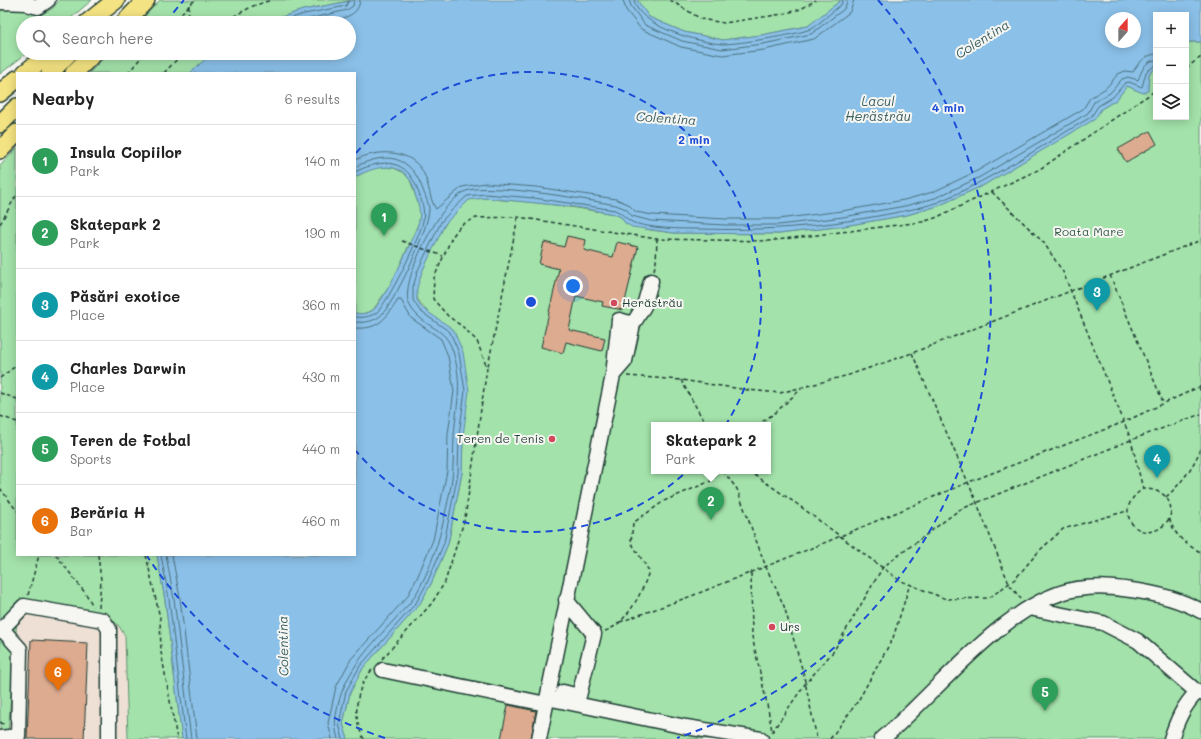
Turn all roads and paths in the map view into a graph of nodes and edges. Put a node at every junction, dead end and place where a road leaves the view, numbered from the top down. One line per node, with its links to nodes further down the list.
1 (48, 0): 9 (lane)
2 (116, 0): 12 (main road)
3 (121, 0): 13 (main road)
4 (146, 0): 14 (main road)
5 (195, 0): 11 (path)
6 (270, 0): 17 (path)
7 (670, 0): 8 (path)
8 (816, 0)
9 (26, 1): 10 (lane)
10 (0, 2)
11 (189, 5): 15 (path); 16 (path)
12 (96, 16)
13 (106, 16)
14 (131, 16)
15 (178, 16)
16 (188, 16)
17 (235, 16)
18 (1201, 57): 24 (path)
19 (41, 60): 25 (main road)
20 (63, 60): 26 (main road)
21 (87, 60): 27 (main road)
22 (139, 60): 28 (path)
23 (176, 60): 29 (path)
24 (1189, 66)
25 (26, 72)
26 (51, 72)
27 (75, 72)
28 (129, 72)
29 (165, 72)
30 (16, 80): 32 (main road)
31 (1153, 92): 37 (path)
32 (0, 93)
33 (16, 108): 34 (main road)
34 (0, 124)
35 (16, 134): 36 (main road)
36 (0, 150)
37 (992, 192): 41 (path); 47 (path)
38 (16, 196): 40 (path)
39 (518, 217): 41 (path); 44 (path); 50 (path)
40 (0, 224)
41 (657, 239): 46 (path)
42 (1201, 240): 45 (path)
43 (402, 241): 44 (path)
44 (443, 256): 50 (path)
45 (1110, 275): 47 (path); 59 (path)
46 (651, 281): 51 (lane)
47 (1070, 290): 48 (path); 65 (path)
48 (912, 353): 54 (path); 71 (path)
49 (16, 366): 52 (path)
50 (487, 368): 98 (path)
51 (613, 375): 53 (path); 90 (lane)
52 (0, 378)
53 (680, 380): 54 (path); 63 (path)
54 (803, 387): 64 (path)
55 (1200, 387): 56 (path); 59 (path)
56 (1201, 392)
57 (0, 394): 58 (path)
58 (16, 399)
59 (1163, 402): 65 (path)
60 (1201, 414): 66 (path)
61 (0, 416): 62 (path)
62 (16, 422)
63 (704, 422)
64 (761, 422)
65 (1124, 422): 66 (path); 71 (path)
66 (1131, 440): 73 (path); 75 (path)
67 (1201, 448): 74 (path)
68 (717, 474): 95 (path)
69 (725, 474): 85 (path)
70 (753, 474): 79 (path)
71 (969, 482): 75 (path); 79 (path)
72 (0, 488): 76 (path)
73 (1143, 489): 74 (path); 77 (path)
74 (1166, 497): 78 (path)
75 (977, 503): 86 (path); 89 (path)
76 (16, 510)
77 (1127, 511): 78 (path); 89 (path)
78 (1169, 519): 80 (path)
79 (842, 536): 85 (path); 86 (path)
80 (1201, 552)
81 (39, 556): 91 (path)
82 (57, 556): 94 (path)
83 (98, 556): 94 (path)
84 (146, 556): 105 (path)
85 (766, 567): 87 (path); 99 (path)
86 (883, 568): 88 (path); 99 (path)
87 (751, 573): 95 (path); 102 (path)
88 (910, 584): 89 (path); 110 (path)
89 (1009, 584): 92 (path)
90 (566, 600): 97 (lane); 101 (lane)
91 (24, 606): 94 (lane); 96 (lane)
92 (1029, 608): 93 (lane); 100 (lane); 111 (lane)
93 (1201, 611)
94 (98, 619): 104 (lane)
95 (620, 622): 97 (path)
96 (1, 630): 103 (lane)
97 (594, 634): 101 (lane)
98 (378, 667): 101 (lane); 106 (path)
99 (805, 684): 102 (path); 109 (path)
100 (1199, 693): 112 (lane)
101 (547, 697): 102 (lane); 107 (lane)
102 (766, 735): 108 (path)
103 (0, 738)
104 (109, 739)
105 (177, 739)
106 (364, 739)
107 (539, 739)
108 (772, 739)
109 (817, 739)
110 (830, 739)
111 (882, 739)
112 (1171, 739)

